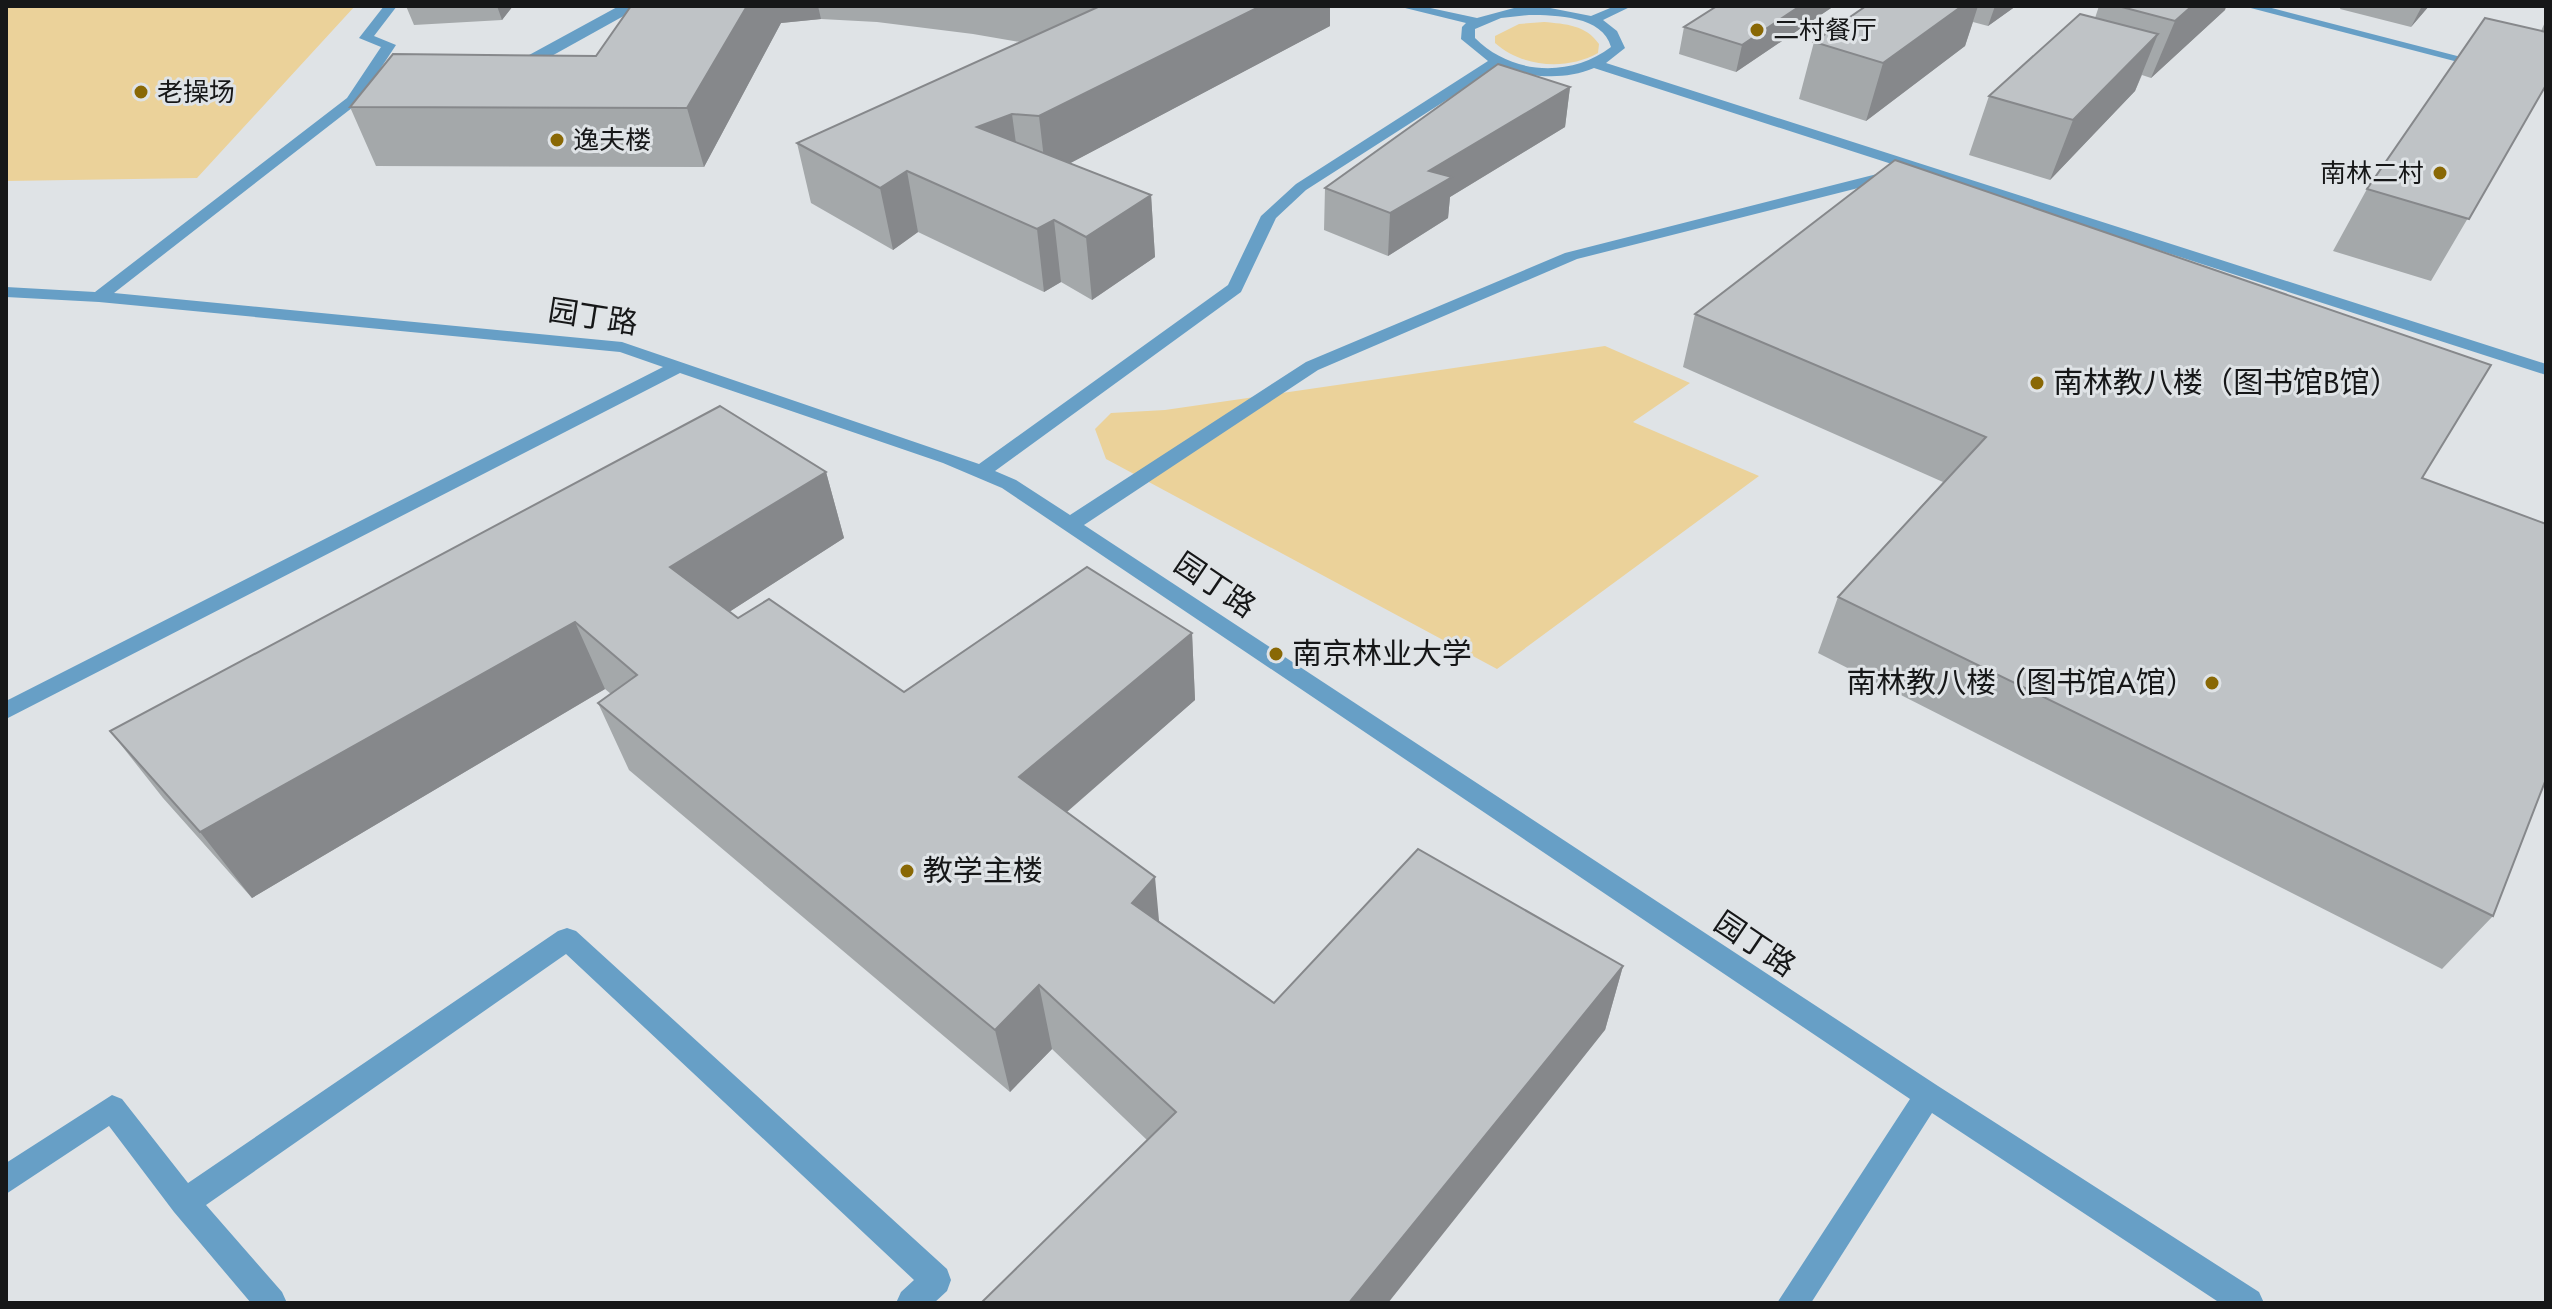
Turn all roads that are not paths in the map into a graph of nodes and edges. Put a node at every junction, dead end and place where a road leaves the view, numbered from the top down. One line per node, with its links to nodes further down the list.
1 (391, 6): 13 (lane)
2 (625, 6): 11 (lane)
3 (1403, 6): 7 (lane)
4 (1626, 6): 6 (lane)
5 (2249, 6): 10 (lane)
6 (1592, 20): 7 (lane); 9 (lane)
7 (1478, 22): 8 (lane)
8 (1496, 62): 9 (lane); 19 (lane)
9 (1594, 64): 14 (lane)
10 (2501, 69)
11 (496, 71)
12 (395, 92): 13 (lane)
13 (352, 101): 16 (lane)
14 (1904, 164): 18 (lane); 20 (lane)
15 (6, 292): 16 (lane, 园丁路)
16 (99, 297): 17 (lane, 园丁路)
17 (677, 367): 19 (lane, 园丁路); 21 (lane)
18 (2546, 370)
19 (981, 472): 20 (lane, 园丁路)
20 (1070, 525): 22 (lane, 园丁路)
21 (6, 711)
22 (1928, 1095): 27 (lane); 28 (lane, 园丁路)
23 (6, 1180): 24 (lane)
24 (185, 1202): 25 (lane); 26 (lane)
25 (271, 1303)
26 (912, 1303)
27 (1793, 1303)
28 (2248, 1303)

